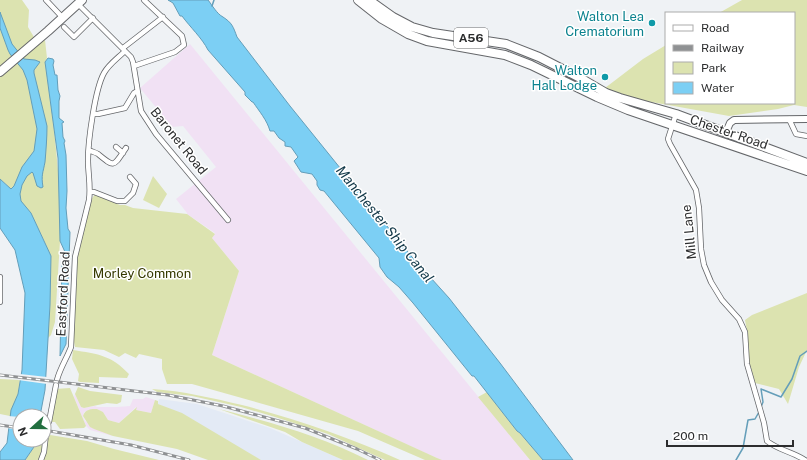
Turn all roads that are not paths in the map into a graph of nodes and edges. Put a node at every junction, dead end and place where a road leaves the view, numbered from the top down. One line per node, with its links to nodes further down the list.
1 (46, 0): 7 (street)
2 (144, 0): 6 (street)
3 (358, 0): 18 (highway, Chester Road / A56)
4 (369, 0): 15 (highway, Chester Road / A56)
5 (80, 2): 7 (highway); 8 (street)
6 (163, 17): 10 (street, Eastford Road); 11 (street)
7 (62, 18): 12 (highway)
8 (93, 18): 9 (street); 10 (street)
9 (64, 27)
10 (124, 50): 11 (street); 14 (street, Eastford Road)
11 (134, 66): 13 (street, Baronet Road)
12 (0, 72)
13 (137, 91): 14 (street); 27 (street, Baronet Road)
14 (94, 114): 22 (street, Eastford Road)
15 (676, 114): 18 (street, Mill Lane); 19 (highway, Chester Road / A56)
16 (788, 119): 17 (street); 19 (street); 20 (street)
17 (807, 119)
18 (672, 126): 24 (highway, Chester Road / A56); 36 (street, Mill Lane)
19 (726, 132): 23 (highway, Chester Road / A56)
20 (807, 136)
21 (116, 147): 22 (street)
22 (89, 150): 26 (street, Eastford Road)
23 (807, 163)
24 (807, 171)
25 (130, 178): 26 (street)
26 (90, 192): 31 (street, Eastford Road)
27 (228, 220)
28 (0, 277): 29 (street)
29 (0, 286): 30 (street)
30 (0, 302)
31 (57, 380)
32 (56, 385): 33 (street)
33 (51, 408)
34 (44, 448): 35 (street)
35 (40, 460)
36 (805, 460)

